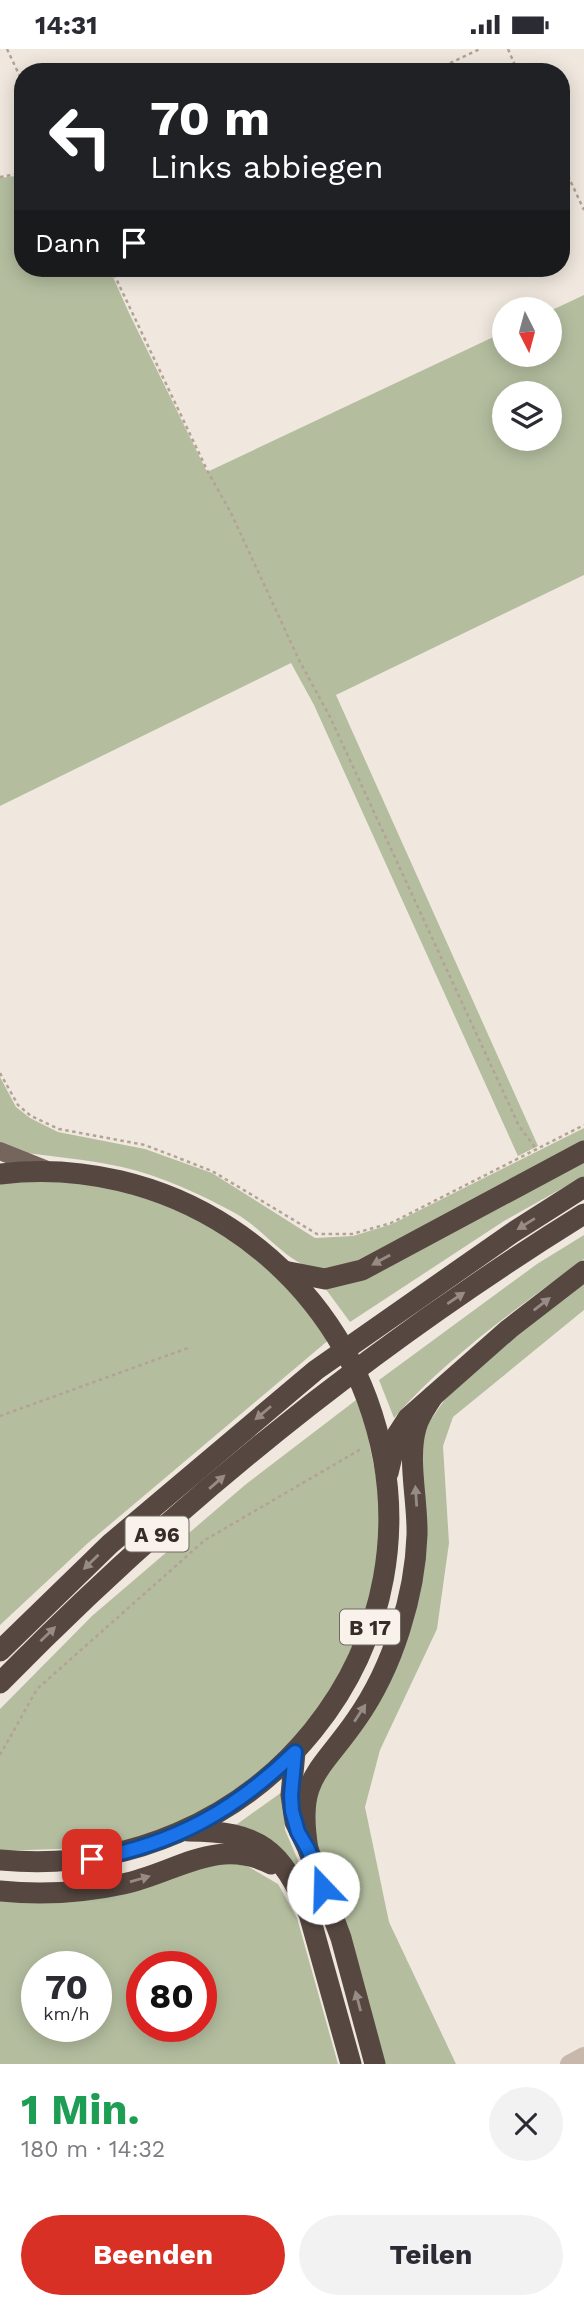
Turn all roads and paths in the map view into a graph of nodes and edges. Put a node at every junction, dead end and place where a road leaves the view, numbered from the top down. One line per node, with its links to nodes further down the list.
1 (480, 49): 2 (path)
2 (450, 63)
3 (570, 180): 4 (path)
4 (584, 210)
5 (115, 277): 8 (path)
6 (0, 1073): 8 (path)
7 (584, 1125): 8 (path)
8 (537, 1150)
9 (0, 1151): 11 (main road, B 17)
10 (584, 1151): 15 (highway, one-way to 15)
11 (51, 1172): 12 (highway, B 17); 15 (highway, B 17)
12 (0, 1174)
13 (584, 1187): 22 (highway, A 96, one-way to 22)
14 (584, 1214): 23 (highway, A 96, one-way to 14)
15 (284, 1271): 20 (highway, B 17)
16 (584, 1271): 18 (highway, one-way to 16)
17 (188, 1348): 19 (path)
18 (433, 1396): 21 (highway); 27 (highway, one-way to 18)
19 (0, 1416)
20 (379, 1438): 21 (highway, B 17); 25 (path)
21 (386, 1482): 24 (highway, B 17)
22 (0, 1651)
23 (0, 1683)
24 (295, 1752): 26 (highway, B 17); 27 (highway)
25 (0, 1755)
26 (186, 1831): 28 (highway, B 17); 29 (highway, B 17)
27 (308, 1849): 33 (highway, one-way to 27)
28 (0, 1860)
29 (291, 1876): 30 (highway, one-way to 29); 32 (highway, B 17)
30 (0, 1891)
31 (584, 2056): 34 (lane)
32 (351, 2064)
33 (375, 2064)
34 (569, 2064)

